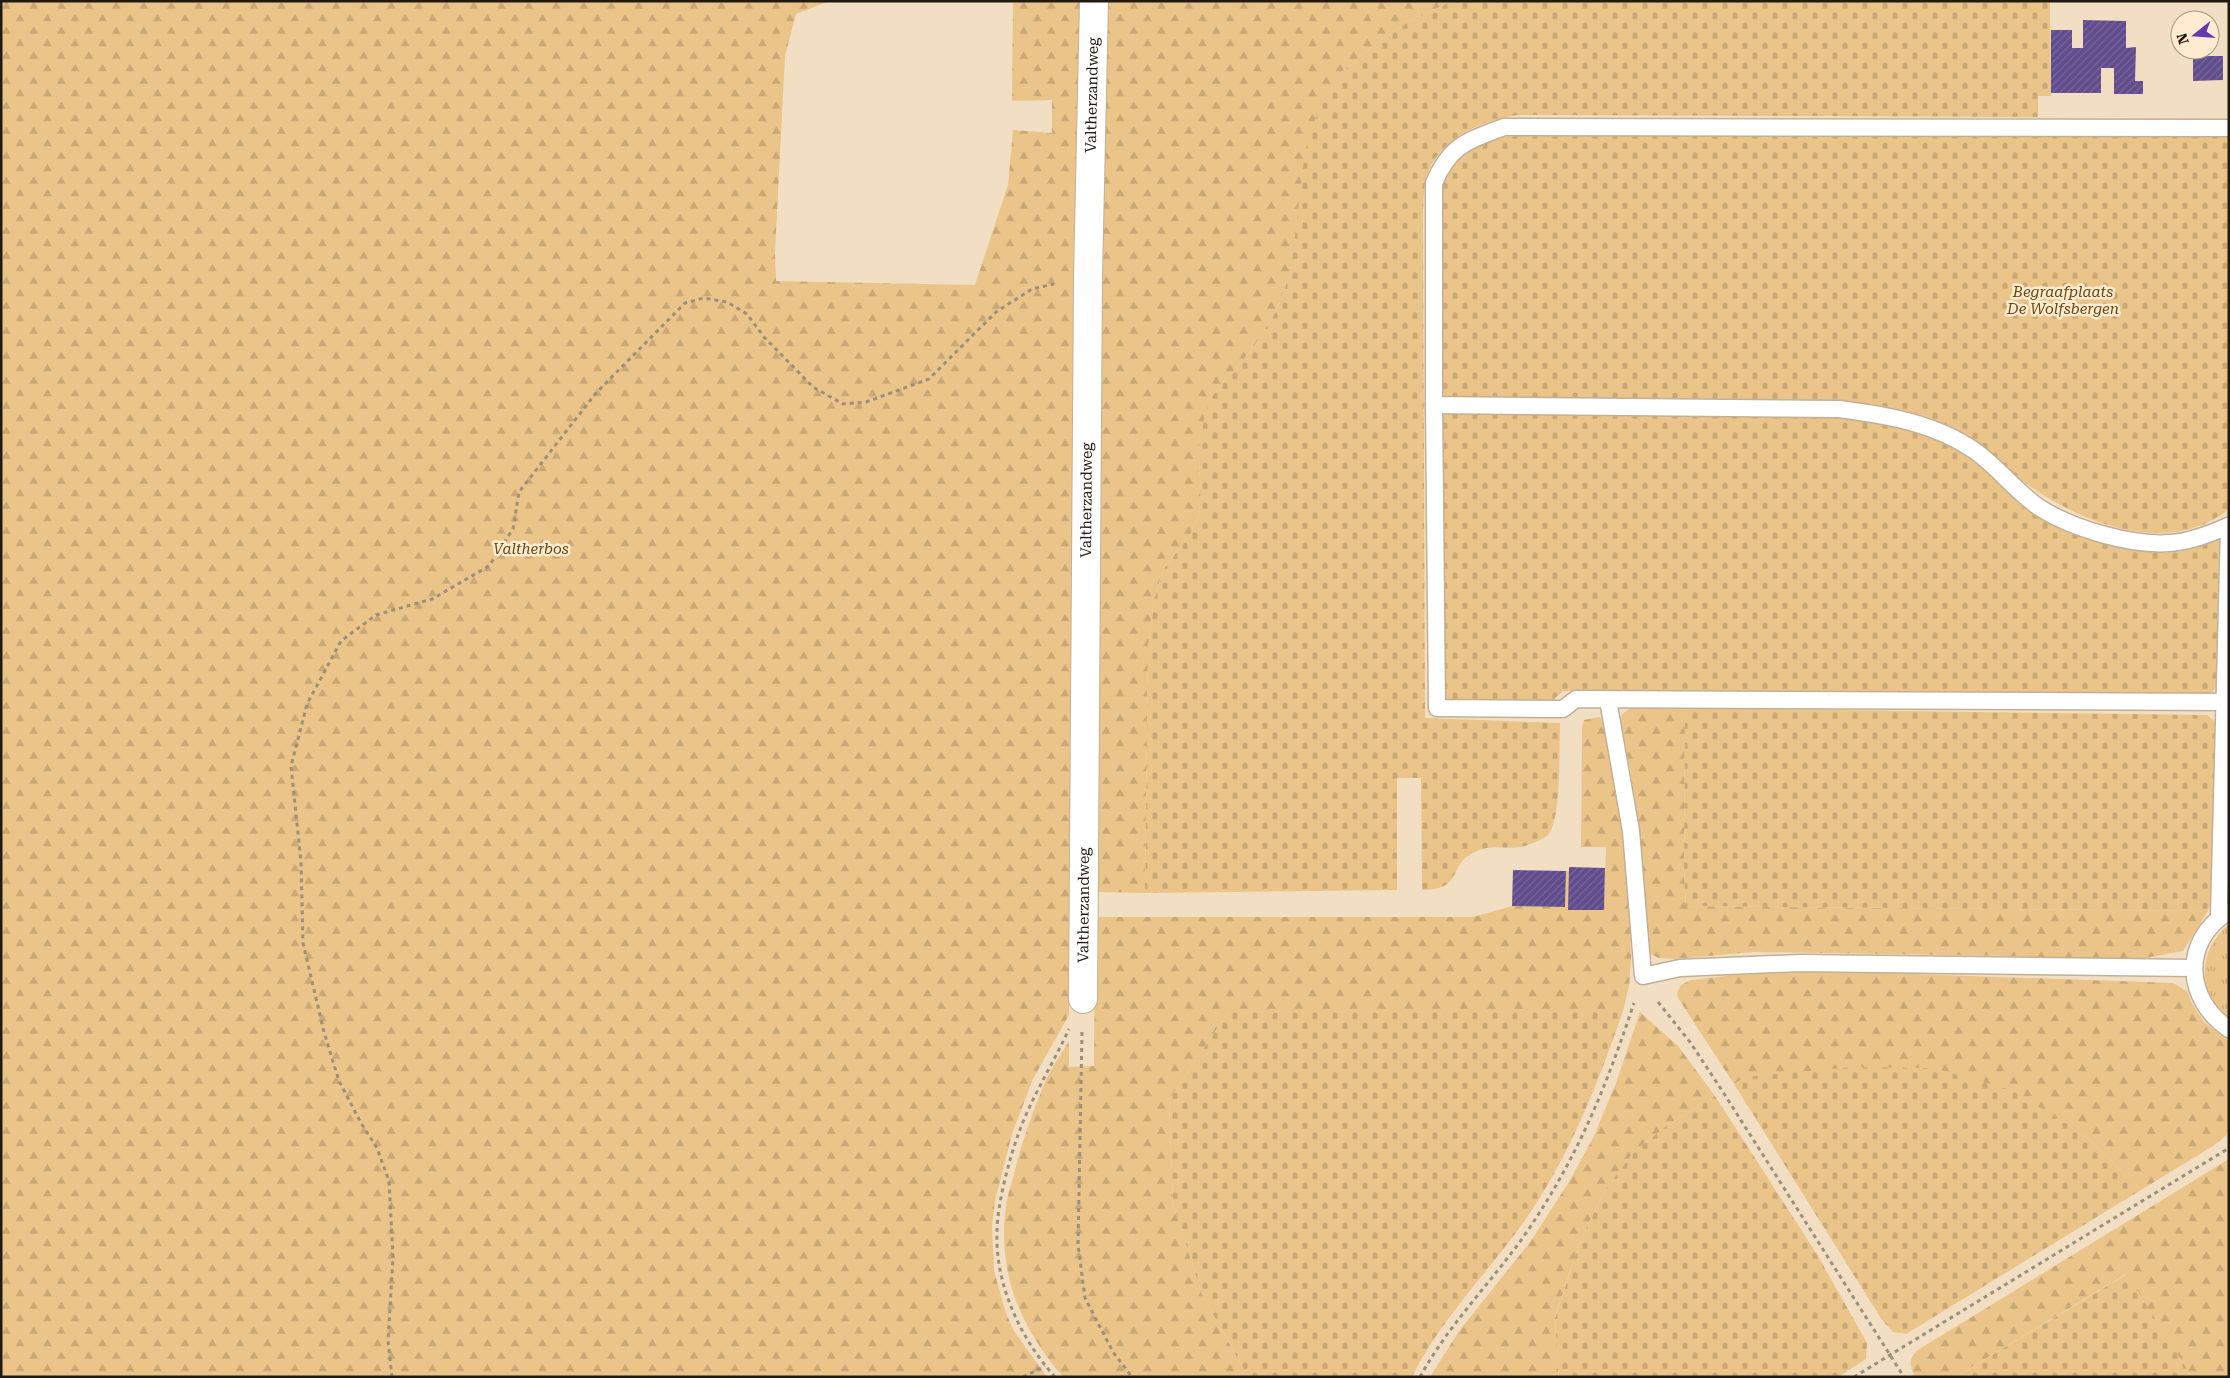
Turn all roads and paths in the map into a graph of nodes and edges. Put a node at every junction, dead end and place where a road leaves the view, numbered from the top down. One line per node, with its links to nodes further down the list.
1 (1094, 1): 3 (street, Valtherzandweg)
2 (2229, 128): 4 (lane)
3 (1088, 276): 11 (street, Valtherzandweg); 16 (path)
4 (1434, 405): 5 (lane); 6 (lane)
5 (2228, 526): 7 (lane)
6 (1608, 700): 7 (lane); 10 (lane)
7 (2224, 702): 8 (lane)
8 (2224, 914): 9 (lane)
9 (2194, 968): 10 (lane); 12 (lane)
10 (1643, 976): 14 (path); 20 (path)
11 (1083, 999): 15 (path); 19 (path)
12 (2229, 1029)
13 (2229, 1148): 14 (path)
14 (1890, 1354): 21 (path); 22 (path)
15 (1045, 1366): 17 (path); 18 (path)
16 (392, 1377)
17 (1023, 1377)
18 (1055, 1377)
19 (1132, 1377)
20 (1420, 1377)
21 (1854, 1377)
22 (1904, 1377)

